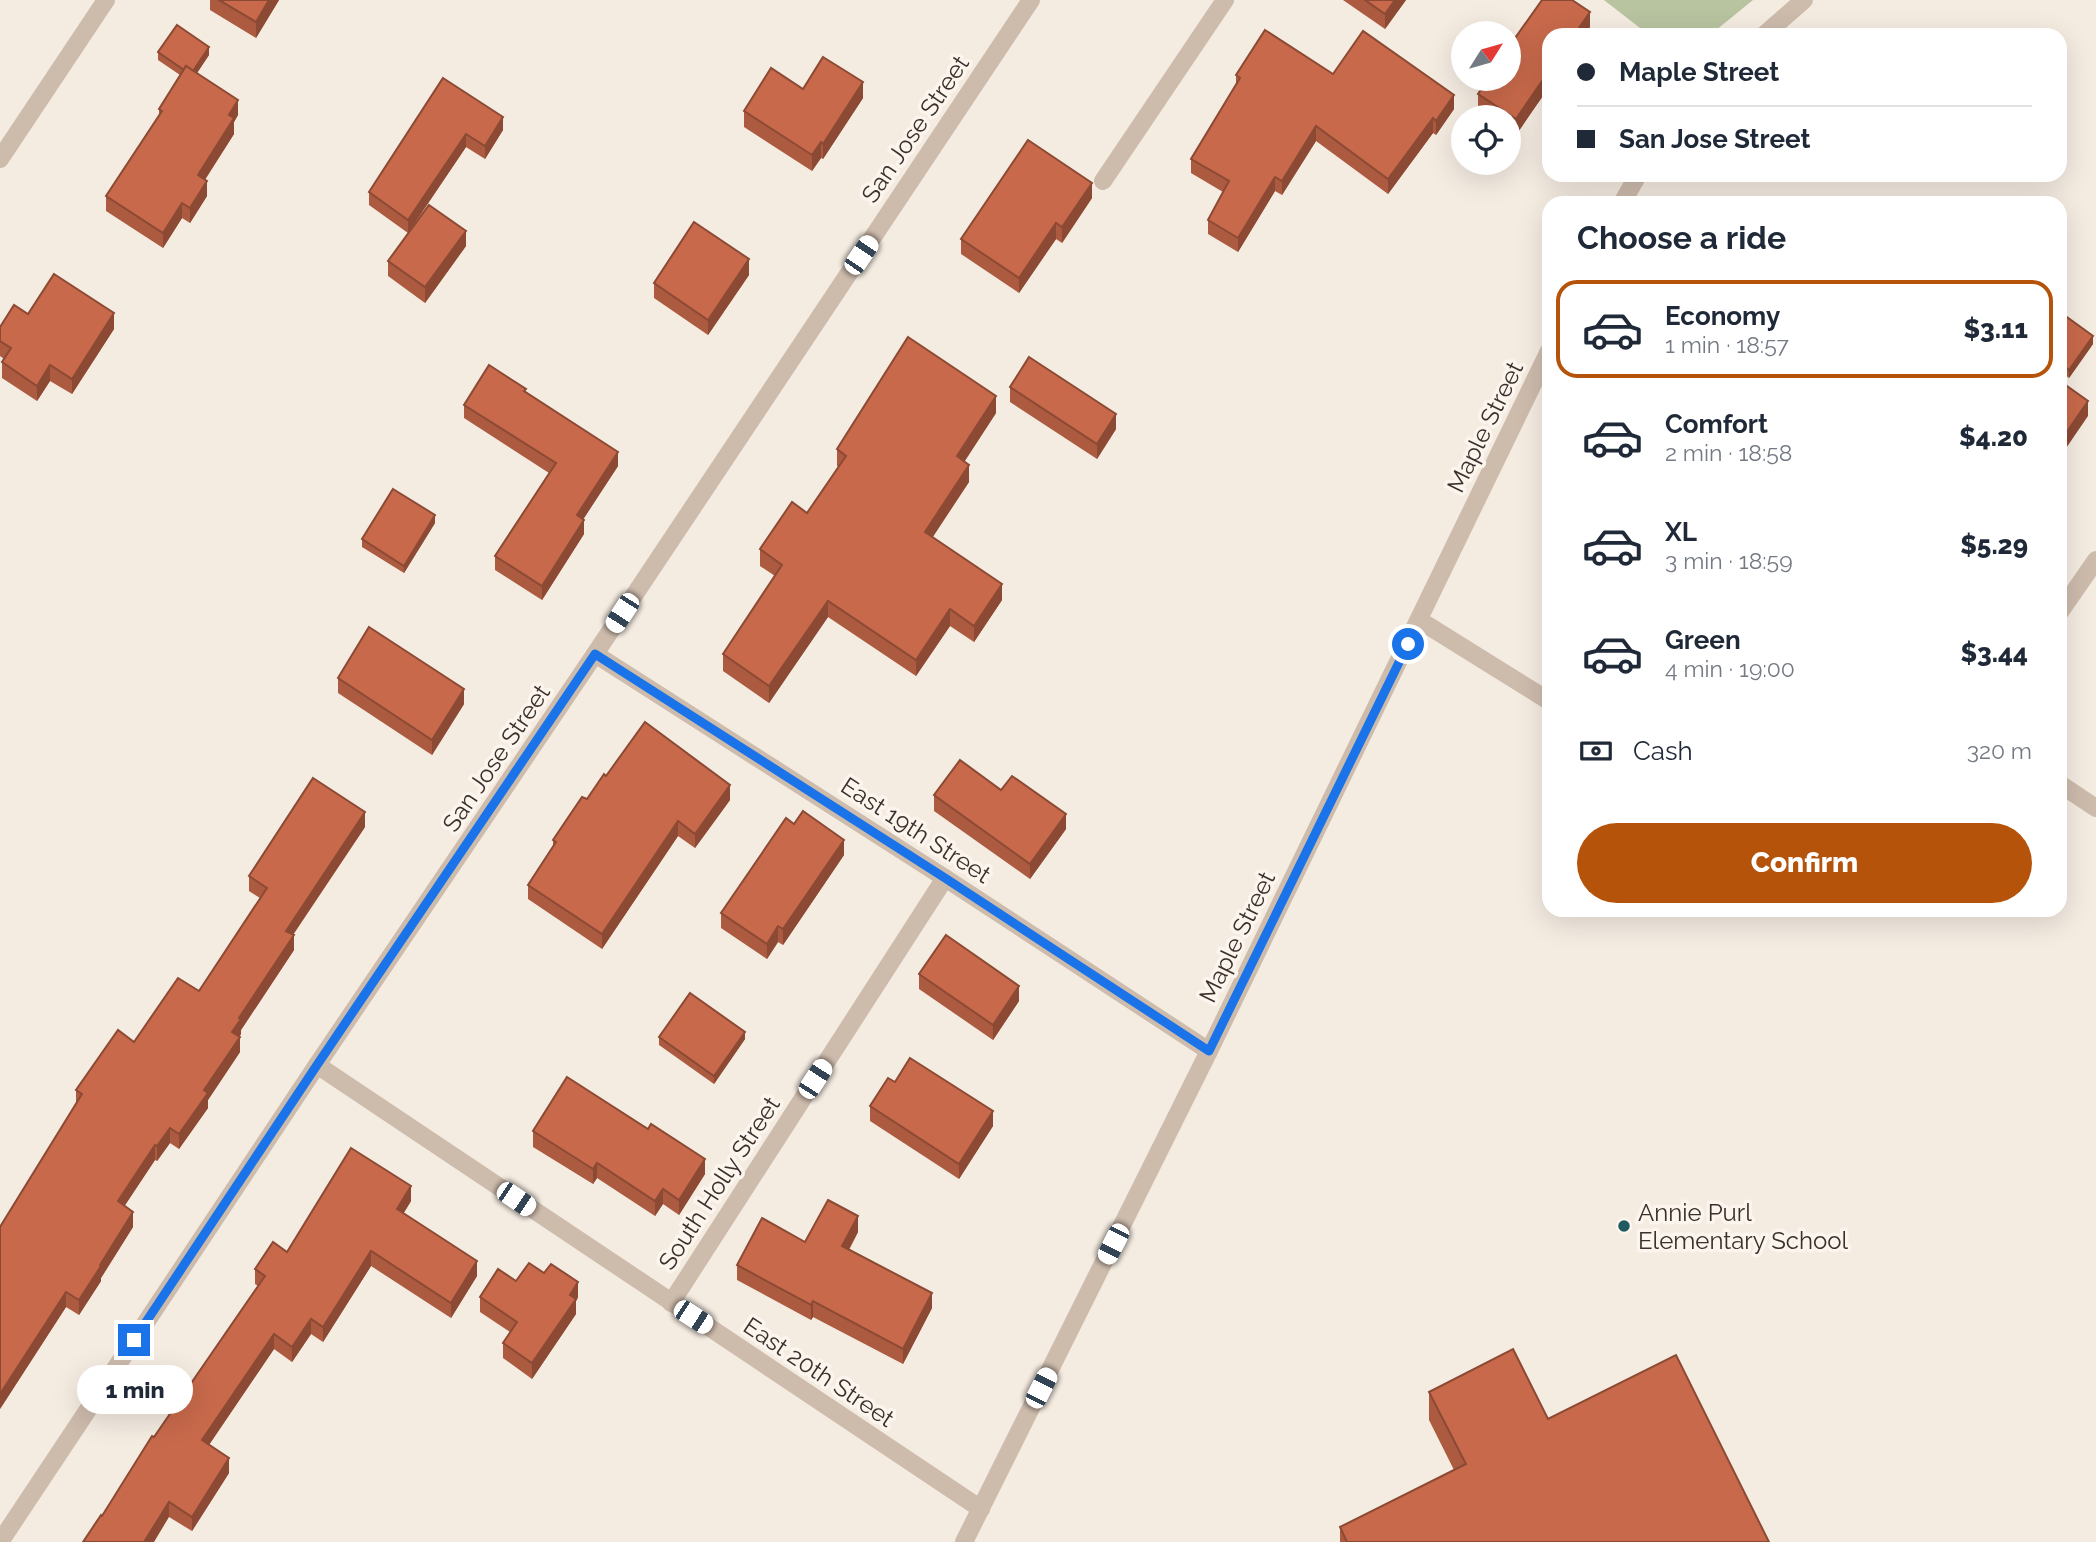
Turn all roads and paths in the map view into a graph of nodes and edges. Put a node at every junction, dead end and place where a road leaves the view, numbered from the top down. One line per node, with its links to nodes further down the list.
1 (106, 0): 6 (street)
2 (1031, 0): 12 (street, San Jose Street)
3 (1225, 0): 7 (street)
4 (1804, 0): 5 (street)
5 (1772, 28)
6 (0, 159)
7 (1103, 181)
8 (1542, 365): 11 (street, Maple Street)
9 (2096, 560): 10 (street)
10 (2067, 602)
11 (1419, 620): 13 (street); 17 (street, Maple Street)
12 (595, 654): 16 (street, East 19th Street); 18 (street, San Jose Street)
13 (1542, 697)
14 (2067, 789): 15 (street)
15 (2096, 808)
16 (945, 878): 17 (street, East 19th Street); 19 (street, South Holly Street)
17 (1209, 1051): 20 (street, Maple Street)
18 (317, 1065): 19 (street, East 20th Street); 21 (street, San Jose Street)
19 (671, 1303): 20 (street, East 20th Street)
20 (981, 1509): 22 (street, Maple Street)
21 (0, 1542)
22 (964, 1542)

